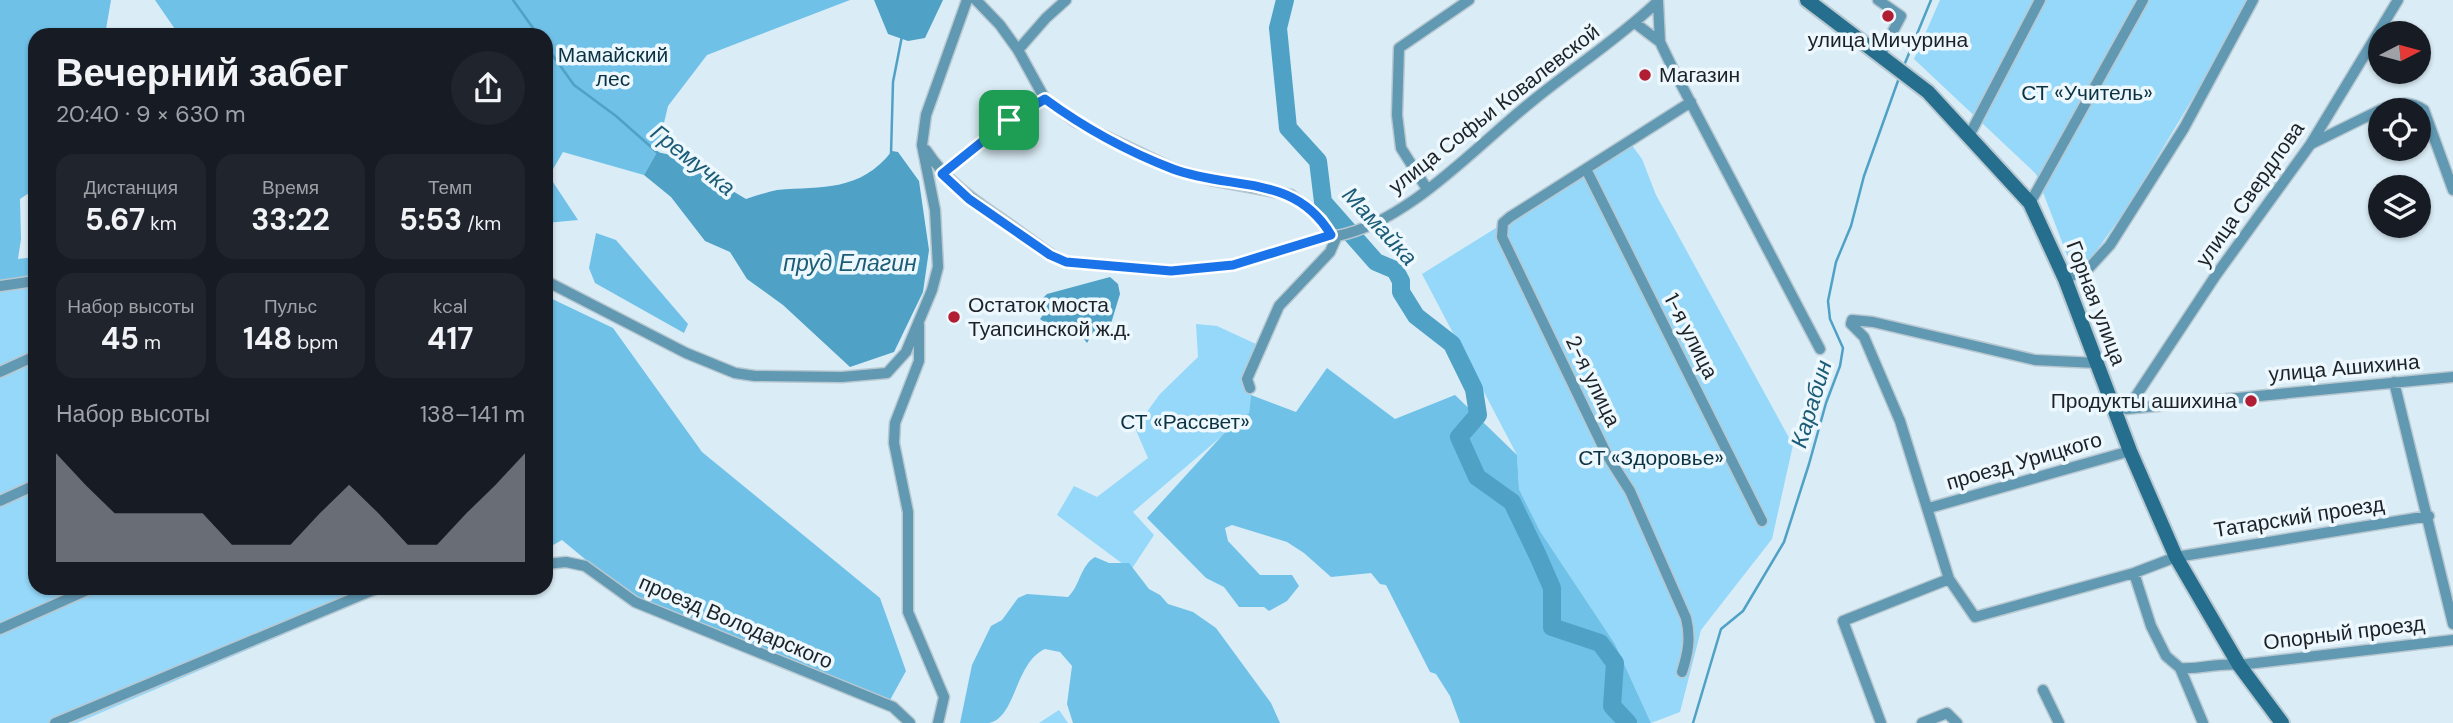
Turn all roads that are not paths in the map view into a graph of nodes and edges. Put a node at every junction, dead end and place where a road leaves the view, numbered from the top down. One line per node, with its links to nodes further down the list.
1 (967, 0): 21 (street)
2 (976, 0): 14 (street)
3 (1066, 0): 14 (street)
4 (1469, 0): 25 (street)
5 (1807, 0): 15 (street, Горная улица)
6 (1878, 0): 15 (street)
7 (2040, 0): 19 (street)
8 (2143, 0): 27 (street)
9 (2253, 0): 29 (street)
10 (2398, 0): 22 (street, улица Свердлова)
11 (1657, 2): 12 (street, улица Софьи Ковалевской); 13 (street)
12 (1635, 23): 13 (street); 25 (street, улица Софьи Ковалевской)
13 (1660, 42): 17 (street)
14 (1018, 50): 16 (street)
15 (1881, 54): 19 (street, Горная улица)
16 (1045, 99): 24 (street); 28 (street)
17 (1691, 102): 23 (street); 36 (street)
18 (2368, 116): 22 (street)
19 (1965, 129): 27 (street, Горная улица)
20 (2431, 129): 26 (street)
21 (922, 145): 24 (street, улица Софьи Ковалевской); 34 (street)
22 (2310, 145): 43 (street, улица Свердлова)
23 (1586, 169): 49 (street, 1-я улица); 61 (street, 2-я улица)
24 (942, 174): 28 (street, улица Софьи Ковалевской)
25 (1427, 189): 28 (street, улица Софьи Ковалевской)
26 (2453, 190)
27 (2030, 203): 29 (street, Горная улица)
28 (1337, 235): 42 (street)
29 (2065, 279): 38 (street, Горная улица)
30 (28, 282): 32 (street)
31 (553, 285): 34 (street)
32 (0, 286)
33 (1873, 322): 35 (street); 35 (street); 38 (street)
34 (919, 323): 65 (street)
35 (1864, 337): 47 (street)
36 (1820, 349)
37 (28, 359): 39 (street)
38 (2097, 363): 43 (street, Горная улица)
39 (0, 372)
40 (2453, 377): 41 (street, улица Ашихина)
41 (2394, 382): 43 (street, улица Ашихина); 48 (street)
42 (1250, 387)
43 (2122, 411): 44 (street, Горная улица)
44 (2130, 452): 47 (street, проезд Урицкого); 50 (street, Горная улица)
45 (28, 488): 46 (street)
46 (0, 501)
47 (1929, 508): 53 (street)
48 (2429, 516): 50 (street, Татарский проезд); 56 (street)
49 (1762, 521)
50 (2176, 557): 52 (street, Татарский проезд); 59 (street, Горная улица)
51 (553, 563): 64 (street, проезд Володарского)
52 (2134, 573): 53 (street, Татарский проезд); 60 (street)
53 (1949, 579): 66 (street)
54 (76, 595): 57 (street)
55 (361, 595): 63 (street)
56 (2453, 624)
57 (0, 629)
58 (2453, 640): 59 (street, Опорный проезд)
59 (2239, 665): 60 (street, Опорный проезд); 71 (street, Горная улица)
60 (2180, 668): 70 (street)
61 (1682, 672)
62 (2043, 690): 69 (street)
63 (55, 723)
64 (910, 723)
65 (938, 723)
66 (1881, 723)
67 (1923, 723): 68 (street)
68 (1957, 723)
69 (2059, 723)
70 (2203, 723)
71 (2282, 723)

